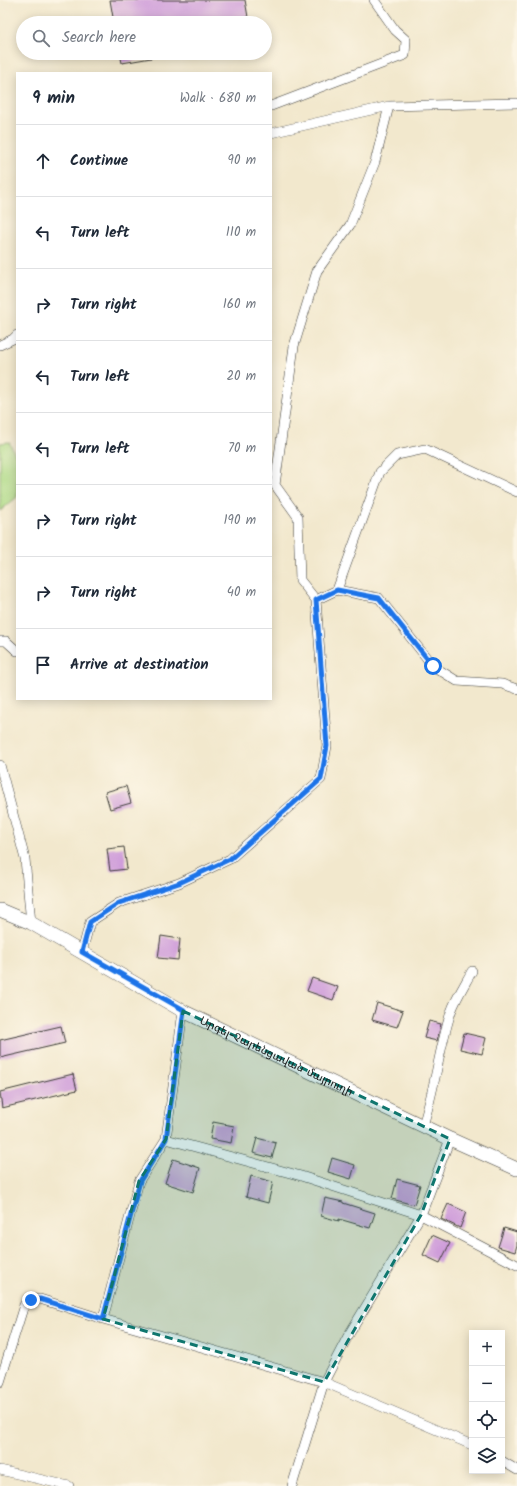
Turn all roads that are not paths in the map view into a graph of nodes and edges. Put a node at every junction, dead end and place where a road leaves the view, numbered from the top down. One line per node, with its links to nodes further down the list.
1 (374, 0): 3 (street)
2 (517, 104): 4 (street)
3 (272, 106)
4 (388, 106): 5 (street); 8 (street)
5 (272, 133)
6 (16, 336): 7 (street)
7 (0, 345)
8 (273, 485): 11 (street)
9 (517, 492): 10 (street)
10 (337, 590): 11 (street); 14 (street)
11 (316, 600): 18 (street)
12 (0, 642): 13 (street)
13 (16, 650)
14 (517, 689)
15 (0, 765): 17 (street)
16 (0, 910): 17 (main road, Արգել-Չարենցավան մայրուղի)
17 (31, 924): 18 (main road, Արգել-Չարենցավան մայրուղի)
18 (82, 952): 20 (main road, Արգել-Չարենցավան մայրուղի)
19 (472, 971): 21 (street)
20 (184, 1010): 21 (main road, Արգել-Չարենցավան մայրուղի); 22 (street)
21 (423, 1125): 23 (main road, Արգել-Չարենցավան մայրուղի)
22 (166, 1139): 25 (street); 27 (street)
23 (450, 1139): 24 (main road, Արգել-Չարենցավան մայրուղի); 25 (street)
24 (517, 1169)
25 (421, 1215): 26 (street); 29 (street)
26 (517, 1265)
27 (103, 1319): 28 (street); 29 (street)
28 (0, 1382)
29 (324, 1382): 30 (street); 35 (street)
30 (469, 1444)
31 (505, 1464): 33 (street)
32 (0, 1470): 34 (street)
33 (517, 1470)
34 (69, 1486)
35 (292, 1486)

